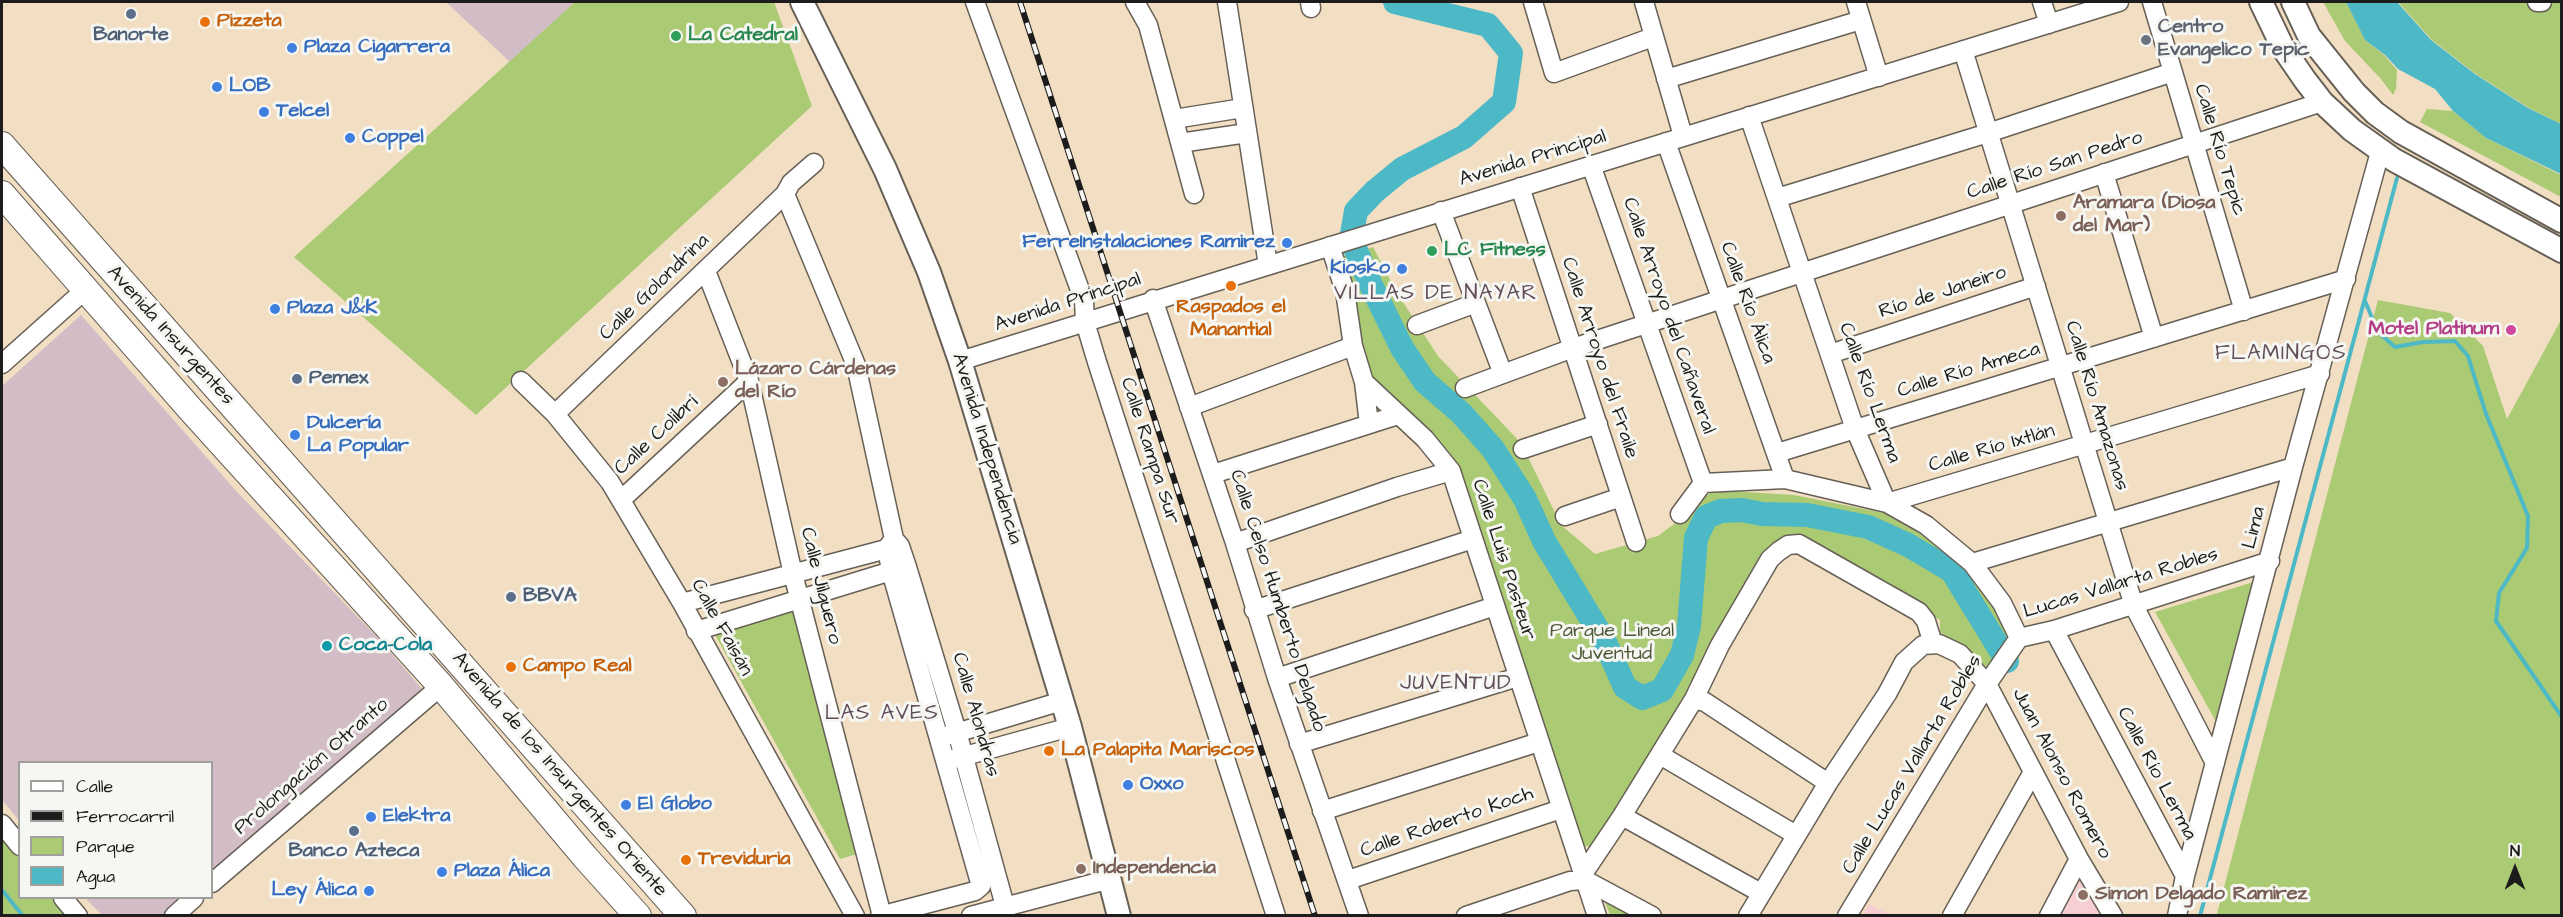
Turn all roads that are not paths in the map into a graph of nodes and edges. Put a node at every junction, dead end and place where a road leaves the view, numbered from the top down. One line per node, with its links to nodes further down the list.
1 (802, 2): 66 (main road, Avenida Independencia)
2 (975, 2): 58 (street, Calle Rampa Sur)
3 (1135, 2): 18 (street)
4 (1147, 2): 18 (street)
5 (1227, 2): 25 (street)
6 (1533, 2): 19 (street)
7 (1644, 2): 19 (street, Calle Río Álica)
8 (1856, 2): 16 (street)
9 (2042, 2): 17 (street)
10 (2119, 2): 17 (street, Avenida Principal)
11 (2152, 2): 21 (street, Calle Río Tepic)
12 (2261, 2): 24 (main road)
13 (2293, 2): 45 (main road)
14 (2537, 2): 15 (street)
15 (2542, 2)
16 (1861, 20): 22 (street); 23 (street)
17 (2049, 24): 20 (street, Avenida Principal)
18 (1148, 25): 27 (street)
19 (1653, 37): 23 (street, Calle Río Álica)
20 (1963, 50): 22 (street, Avenida Principal); 29 (street, Calle Río Amazonas)
21 (2173, 72): 29 (street); 32 (street, Calle Río Tepic)
22 (1879, 77): 26 (street, Avenida Principal)
23 (1666, 79): 30 (street, Calle Río Álica)
24 (2322, 102): 32 (street, Calle Río San Pedro); 34 (main road)
25 (1243, 108): 27 (street); 28 (street)
26 (1749, 116): 30 (street, Avenida Principal); 42 (street, Calle Río Lerma)
27 (1174, 119): 31 (street)
28 (1247, 133): 31 (street); 48 (street)
29 (1988, 133): 42 (street); 43 (street, Calle Río Amazonas)
30 (1675, 139): 36 (street, Avenida Principal); 55 (street, Calle Río Álica)
31 (1180, 143): 41 (street)
32 (2194, 144): 37 (street, Calle Río San Pedro); 57 (street, Calle Río Tepic)
33 (2, 145): 63 (highway, Avenida Insurgentes)
34 (2395, 160): 47 (main road); 51 (street, Lima)
35 (814, 163): 40 (street, Calle Golondrina)
36 (1591, 165): 38 (street, Avenida Principal); 59 (street, Calle Arroyo del Cañaveral)
37 (2104, 173): 43 (street, Calle Río San Pedro); 61 (street)
38 (1520, 187): 44 (street, Avenida Principal); 64 (street, Calle Arroyo del Fraile)
39 (2, 194): 53 (highway, Avenida Insurgentes)
40 (785, 194): 49 (street, Calle Golondrina); 101 (street, Calle Alondras)
41 (1194, 194)
42 (1777, 198): 50 (street, Calle Río Lerma)
43 (2010, 204): 50 (street, Calle Río San Pedro); 52 (street, Calle Río Amazonas)
44 (1441, 211): 46 (street, Avenida Principal); 56 (street)
45 (2562, 221)
46 (1333, 245): 48 (street, Avenida Principal); 62 (street, Calle Luis Pasteur)
47 (2562, 251)
48 (1268, 265): 54 (street, Avenida Principal)
49 (706, 271): 72 (street, Calle Jilguero); 78 (street, Calle Golondrina)
50 (1802, 273): 55 (street, Calle Río San Pedro); 65 (street, Calle Río Lerma)
51 (2346, 279): 57 (street, Calle Río Ameca); 70 (street, Lima)
52 (2036, 286): 65 (street, Río de Janeiro); 68 (street, Calle Río Amazonas)
53 (86, 289): 63 (highway); 67 (street); 77 (highway, Avenida Insurgentes)
54 (1153, 299): 58 (street, Avenida Principal); 76 (street, Calle Celso Humberto Delgado)
55 (1722, 299): 59 (street, Calle Río San Pedro); 85 (street, Calle Río Álica)
56 (1476, 303): 60 (street); 69 (street)
57 (2244, 311): 61 (street, Calle Río Ameca)
58 (1085, 322): 66 (street, Avenida Principal); 157 (street, Calle Rampa Sur)
59 (1647, 324): 64 (street, Calle Río San Pedro); 90 (street, Calle Arroyo del Cañaveral)
60 (1417, 325)
61 (2154, 338): 68 (street, Calle Río Ameca)
62 (1353, 346): 73 (street, Calle Luis Pasteur); 76 (street)
63 (179, 347): 74 (highway, Avenida Insurgentes)
64 (1573, 348): 69 (street, Calle Río San Pedro); 81 (street, Calle Arroyo del Fraile)
65 (1830, 354): 82 (street, Calle Río Lerma)
66 (960, 361): 121 (main road, Avenida Independencia)
67 (2, 364)
68 (2061, 367): 82 (street, Calle Río Ameca); 83 (street, Calle Río Amazonas)
69 (1503, 374): 75 (street, Calle Río San Pedro)
70 (2320, 374): 83 (street, Calle Río Ixtlán); 86 (street, Lima)
71 (521, 381): 78 (street, Calle Faisán)
72 (749, 381): 92 (street, Calle Colibrí); 106 (street, Calle Jilguero)
73 (1364, 382): 79 (street, Calle Luis Pasteur); 80 (street)
74 (216, 388): 77 (highway); 97 (highway, Avenida Insurgentes)
75 (1465, 388)
76 (1189, 407): 88 (street, Calle Celso Humberto Delgado)
77 (191, 410): 102 (highway, Avenida Insurgentes)
78 (555, 414): 92 (street, Calle Faisán)
79 (1398, 415): 80 (street); 87 (street, Calle Luis Pasteur)
80 (1369, 424): 88 (street)
81 (1598, 424): 84 (street); 91 (street, Calle Arroyo del Fraile)
82 (1856, 429): 85 (street, Calle Río Ameca); 93 (street, Calle Río Lerma)
83 (2084, 446): 93 (street, Calle Río Ixtlán); 96 (street, Calle Río Amazonas)
84 (1523, 449)
85 (1777, 453): 89 (street, Calle Río Álica)
86 (2293, 467): 96 (street); 103 (street, Lima)
87 (1451, 471): 98 (street, Calle Luis Pasteur); 100 (street)
88 (1212, 474): 100 (street, Calle Celso Humberto Delgado)
89 (1785, 479): 90 (street, Calle Río Ixtlán); 93 (street, Calle Río Ixtlán)
90 (1703, 483): 94 (street)
91 (1621, 498): 95 (street); 99 (street, Calle Arroyo del Fraile)
92 (621, 500): 108 (street, Calle Faisán)
93 (1887, 503): 104 (street)
94 (1680, 514)
95 (1565, 516)
96 (2108, 521): 104 (street); 110 (street, Calle Río Amazonas)
97 (339, 527): 102 (highway); 152 (highway, Avenida de los Insurgentes Oriente)
98 (1473, 539): 109 (street, Calle Luis Pasteur); 111 (street)
99 (1636, 542)
100 (1235, 543): 111 (street, Calle Celso Humberto Delgado)
101 (893, 544): 105 (street, Calle Alondras); 106 (street)
102 (317, 547): 119 (highway, Avenida de los Insurgentes Oriente)
103 (2270, 561): 110 (street, Lucas Vallarta Robles); 130 (street, Lima)
104 (1972, 563): 114 (street)
105 (899, 569): 107 (street); 123 (street, Calle Alondras); 124 (street, Calle Alondras)
106 (793, 574): 107 (street, Calle Jilguero); 108 (street)
107 (800, 599): 113 (street); 154 (street, Calle Jilguero)
108 (682, 603): 113 (street, Calle Faisán)
109 (1495, 606): 116 (street, Calle Luis Pasteur); 117 (street)
110 (2134, 606): 112 (street, Lucas Vallarta Robles); 130 (street, Calle Río Amazonas)
111 (1254, 610): 117 (street, Calle Celso Humberto Delgado)
112 (2054, 630): 114 (street, Lucas Vallarta Robles); 140 (street, Calle Río Lerma)
113 (696, 632): 153 (street, Calle Faisán)
114 (2019, 638): 118 (street, Calle Lucas Vallarta Robles)
115 (1933, 644): 118 (street, Juan Alonso Romero); 120 (street); 132 (street)
116 (1518, 677): 125 (street, Calle Luis Pasteur); 126 (street)
117 (1276, 678): 126 (street, Calle Celso Humberto Delgado)
118 (1988, 684): 131 (street, Juan Alonso Romero); 163 (street, Calle Lucas Vallarta Robles)
119 (441, 686): 144 (street, Prolongación Otranto); 151 (highway, Avenida de los Insurgentes Oriente)
120 (1694, 699): 128 (street); 132 (street)
121 (1062, 701): 122 (main road, Avenida Independencia); 123 (street)
122 (1070, 727): 127 (street); 142 (main road, Avenida Independencia)
123 (957, 732): 124 (street); 127 (street, Calle Alondras)
124 (938, 739): 129 (street, Calle Alondras)
125 (1539, 742): 133 (street, Calle Luis Pasteur); 134 (street)
126 (1299, 744): 134 (street, Calle Celso Humberto Delgado)
127 (963, 755): 129 (street); 148 (street, Calle Alondras)
128 (1660, 755): 135 (street); 137 (street)
129 (944, 762): 154 (street, Calle Alondras)
130 (2215, 763): 140 (street, Lima)
131 (2033, 772): 139 (street, Juan Alonso Romero); 164 (street)
132 (1828, 783): 137 (street)
133 (1561, 809): 141 (street, Calle Luis Pasteur); 143 (street, Calle Roberto Koch)
134 (1322, 810): 143 (street, Calle Celso Humberto Delgado)
135 (1622, 816): 141 (street); 145 (street)
136 (2, 824): 138 (street)
137 (1796, 835): 145 (street)
138 (18, 844)
139 (2079, 859): 165 (street); 166 (street, Juan Alonso Romero)
140 (2185, 876): 167 (street, Lima)
141 (1584, 877): 159 (street); 160 (street, Calle Luis Pasteur); 161 (street)
142 (1110, 879): 148 (street); 156 (main road, Avenida Independencia)
143 (1348, 880): 158 (street, Calle Celso Humberto Delgado)
144 (213, 882)
145 (1761, 893): 162 (street)
146 (65, 899): 149 (street)
147 (193, 899): 150 (street)
148 (1005, 906): 155 (street)
149 (78, 915)
150 (174, 915)
151 (638, 915)
152 (683, 915)
153 (855, 915)
154 (882, 915)
155 (971, 915)
156 (1119, 915)
157 (1276, 915)
158 (1359, 915)
159 (1466, 915)
160 (1597, 915)
161 (1652, 915)
162 (1748, 915)
163 (1847, 915)
164 (1953, 915)
165 (2049, 915)
166 (2113, 915)
167 (2177, 915)

